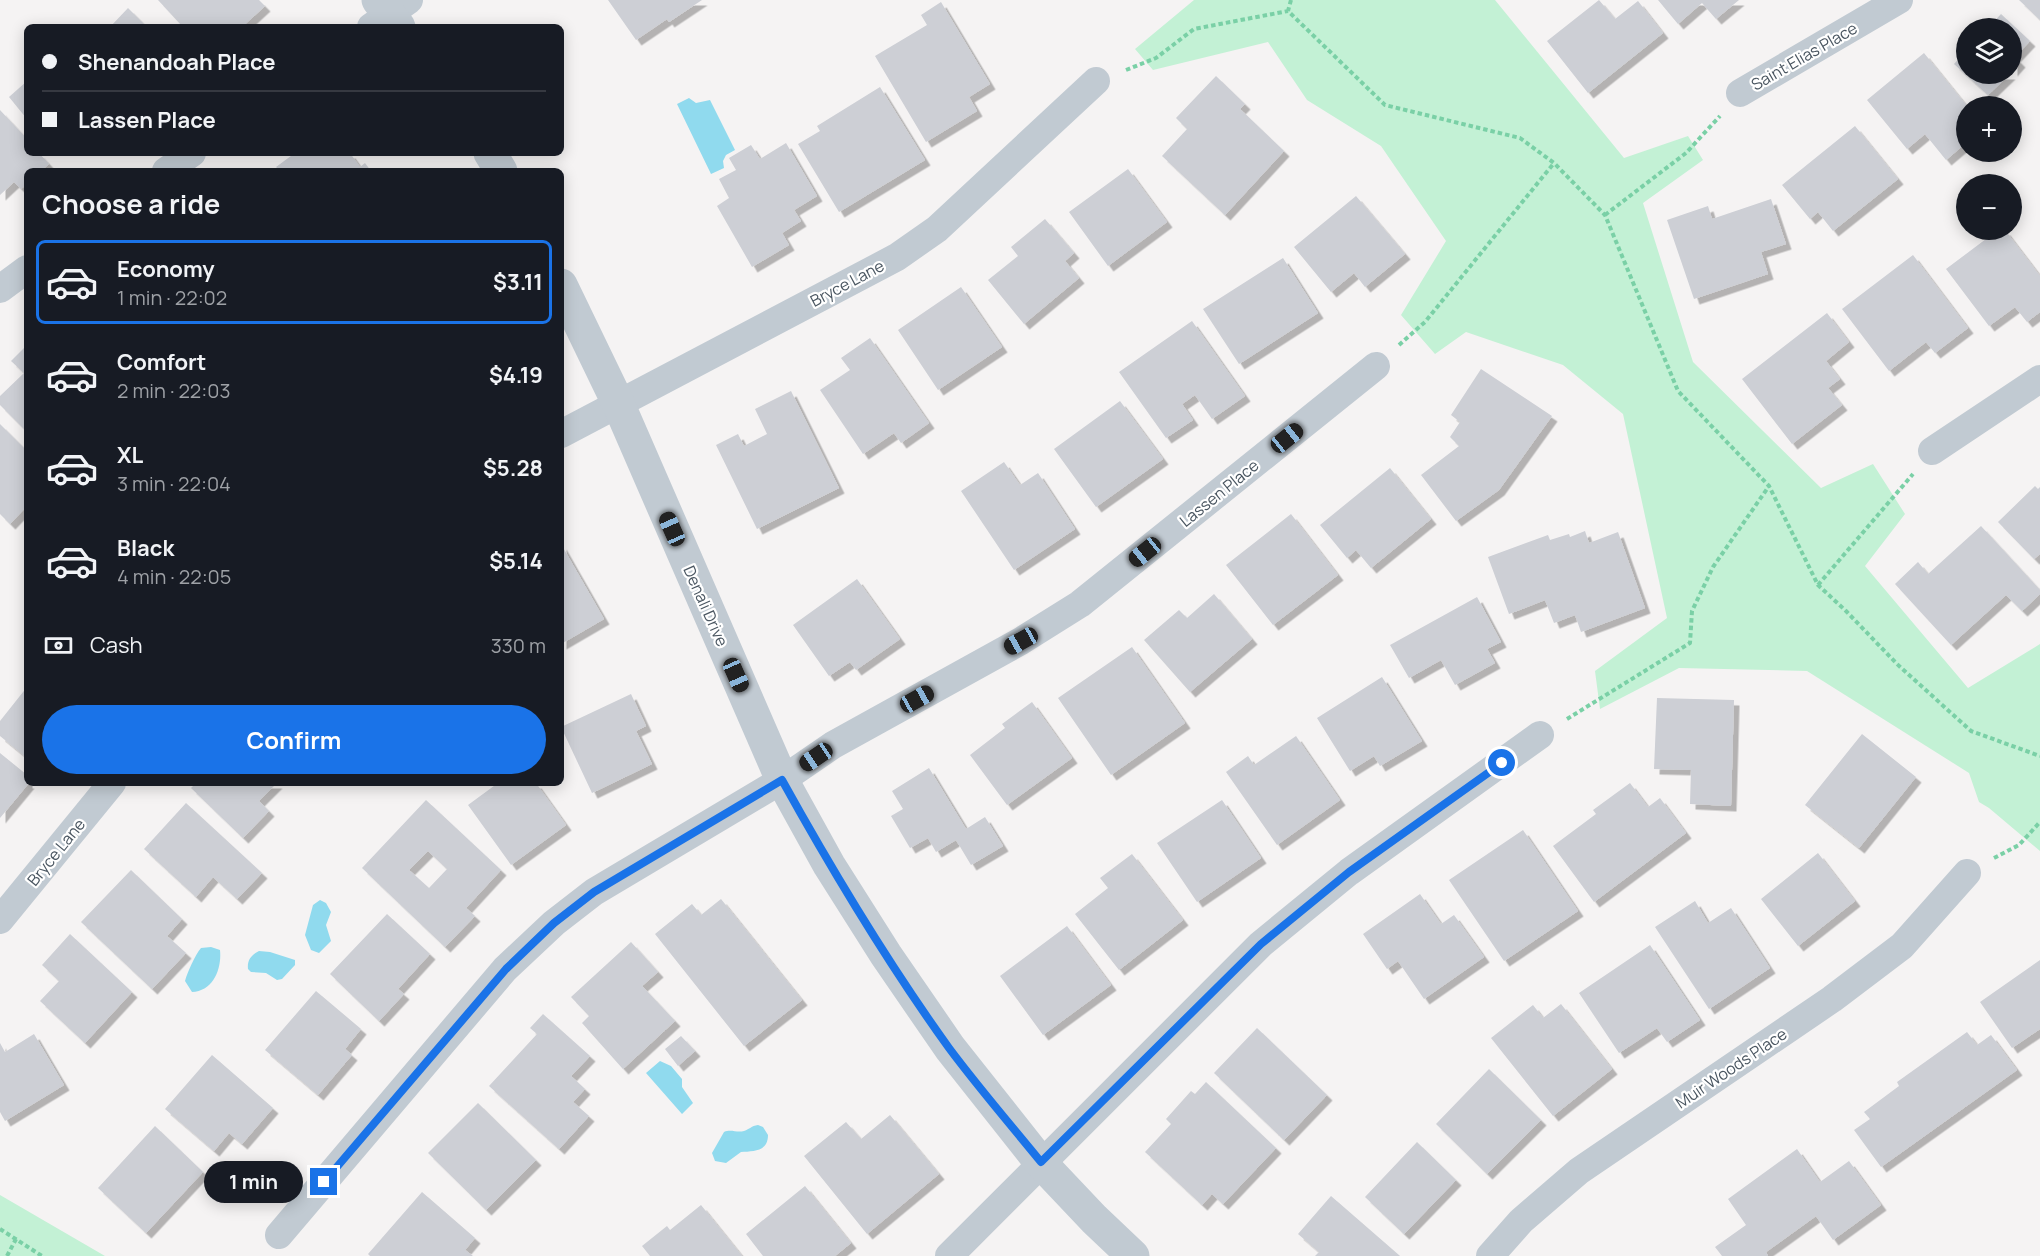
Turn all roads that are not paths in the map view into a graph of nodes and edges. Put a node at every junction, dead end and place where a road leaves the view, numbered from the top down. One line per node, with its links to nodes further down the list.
1 (1899, 0): 3 (street, Saint Elias Place)
2 (1096, 81): 11 (street, Bryce Lane)
3 (1740, 93)
4 (188, 156): 5 (street)
5 (170, 168)
6 (24, 271): 7 (street)
7 (0, 289)
8 (564, 291): 11 (street, Denali Drive)
9 (1376, 366): 15 (street, Lassen Place)
10 (2040, 379): 13 (street)
11 (618, 403): 12 (street, Bryce Lane); 15 (street, Denali Drive)
12 (564, 432)
13 (1932, 451)
14 (1540, 735): 19 (street)
15 (782, 780): 19 (street, Denali Drive); 20 (street, Lassen Place)
16 (110, 786): 18 (street, Bryce Lane)
17 (1967, 873): 23 (street, Muir Woods Place)
18 (0, 920)
19 (1041, 1162): 21 (street); 22 (street, Denali Drive)
20 (279, 1235)
21 (949, 1256)
22 (1133, 1256)
23 (1490, 1256)

